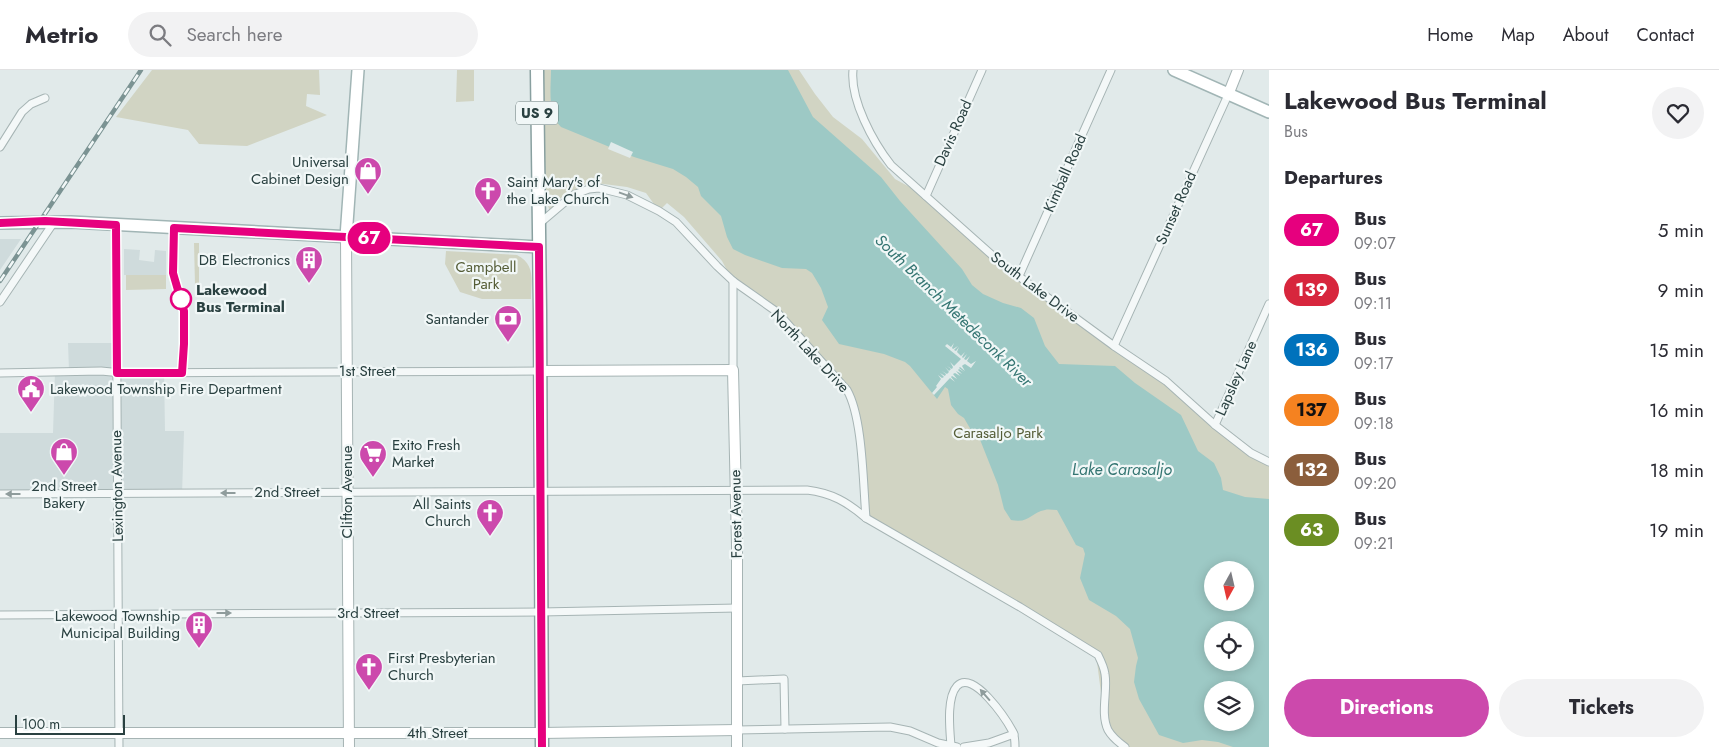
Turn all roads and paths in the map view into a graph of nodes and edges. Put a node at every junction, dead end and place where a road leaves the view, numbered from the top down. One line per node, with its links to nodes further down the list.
1 (358, 70): 17 (main road)
2 (536, 70): 16 (highway, US 9)
3 (853, 70): 12 (street, South Lake Drive)
4 (982, 70): 12 (street, Davis Road)
5 (1111, 70): 19 (street, Kimball Road)
6 (1174, 70): 8 (main road)
7 (1238, 70): 8 (street, Sunset Road)
8 (1228, 95): 10 (main road); 23 (street, Sunset Road)
9 (45, 98): 11 (street)
10 (1269, 112)
11 (0, 147)
12 (926, 196): 19 (street, South Lake Drive)
13 (54, 222): 14 (main road); 15 (main road); 21 (street)
14 (0, 223)
15 (116, 225): 17 (main road); 28 (street, Lexington Avenue)
16 (538, 225): 18 (highway, US 9); 20 (street, North Lake Drive, one-way to 20)
17 (346, 237): 18 (main road); 25 (street, Clifton Avenue)
18 (539, 247): 26 (highway, US 9)
19 (1020, 276): 23 (street, South Lake Drive)
20 (733, 281): 24 (street, Forest Avenue); 36 (street, North Lake Drive)
21 (0, 302)
22 (1269, 304): 29 (street, Lapsley Lane)
23 (1114, 346): 29 (street, South Lake Drive)
24 (733, 370): 26 (street, 1st Street); 31 (street, Forest Avenue)
25 (346, 371): 26 (street, 1st Street); 28 (street, 1st Street); 32 (street, Clifton Avenue)
26 (541, 371): 33 (highway, US 9)
27 (0, 373): 28 (street, 1st Street)
28 (117, 373): 34 (street, Lexington Avenue)
29 (1214, 425): 30 (street, South Lake Drive)
30 (1269, 462)
31 (735, 490): 33 (street, 2nd Street); 36 (street, 2nd Street); 37 (street, Forest Avenue)
32 (346, 492): 33 (street, 2nd Street); 34 (street, 2nd Street, one-way to 34); 38 (street, Clifton Avenue)
33 (541, 492): 39 (highway, US 9)
34 (118, 493): 35 (street, 2nd Street, one-way to 35); 40 (street, Lexington Avenue)
35 (0, 494)
36 (866, 518): 57 (street)
37 (737, 608): 39 (street, 3rd Street); 42 (street, Forest Avenue)
38 (348, 612): 39 (street, 3rd Street); 40 (street, 3rd Street, one-way to 38); 48 (street, Clifton Avenue)
39 (541, 612): 47 (highway, US 9)
40 (119, 614): 41 (street, 3rd Street); 46 (street, Lexington Avenue)
41 (0, 615)
42 (737, 681): 43 (street); 44 (street, Forest Avenue)
43 (785, 729): 44 (street, 4th Street); 54 (street, 4th Street)
44 (737, 730): 47 (street, 4th Street); 53 (street, Forest Avenue)
45 (0, 733): 46 (street, 4th Street)
46 (120, 733): 48 (street, 4th Street); 50 (street, Lexington Avenue)
47 (542, 733): 48 (street, 4th Street); 52 (highway, US 9)
48 (349, 734): 51 (street, Clifton Avenue)
49 (1014, 734): 54 (street, one-way to 54); 55 (street); 56 (street)
50 (120, 747)
51 (349, 747)
52 (542, 747)
53 (737, 747)
54 (954, 747)
55 (964, 747)
56 (1015, 747)
57 (1125, 747)

